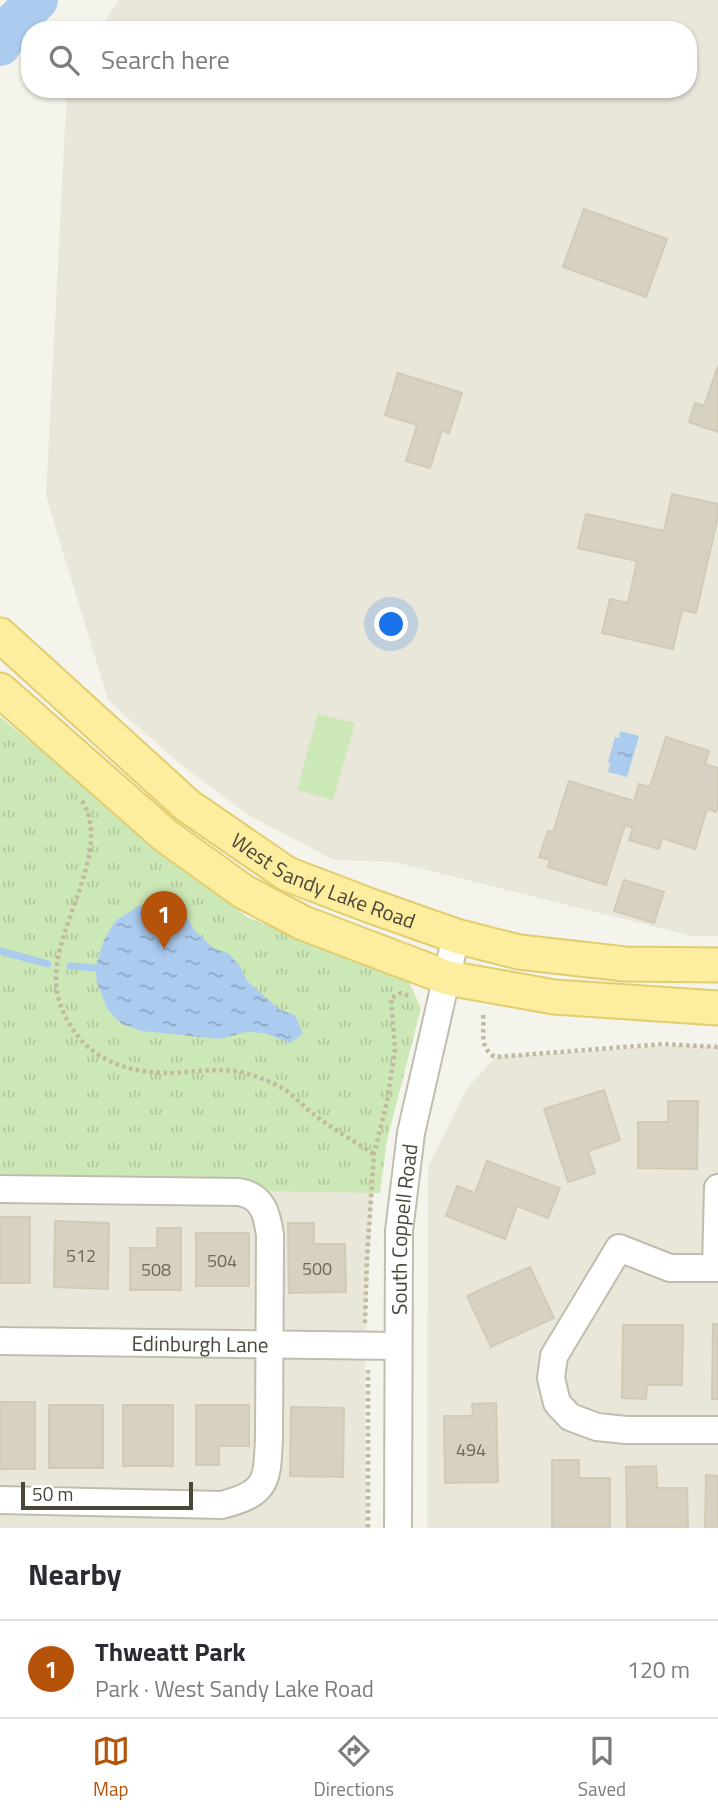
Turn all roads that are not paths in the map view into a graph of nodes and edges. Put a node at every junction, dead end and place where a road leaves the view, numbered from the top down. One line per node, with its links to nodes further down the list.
1 (2, 637): 3 (main road, West Sandy Lake Road)
2 (0, 690): 5 (main road, West Sandy Lake Road)
3 (456, 936): 4 (main road, West Sandy Lake Road); 5 (street, South Coppell Road)
4 (718, 965)
5 (448, 978): 6 (main road, West Sandy Lake Road); 12 (street, South Coppell Road)
6 (718, 1008)
7 (718, 1188): 9 (street)
8 (0, 1189): 11 (street)
9 (717, 1268): 13 (street)
10 (0, 1341): 11 (street, Edinburgh Lane)
11 (269, 1345): 12 (street, Edinburgh Lane); 14 (street)
12 (398, 1346): 15 (street, South Coppell Road)
13 (718, 1430)
14 (0, 1500)
15 (398, 1528)

